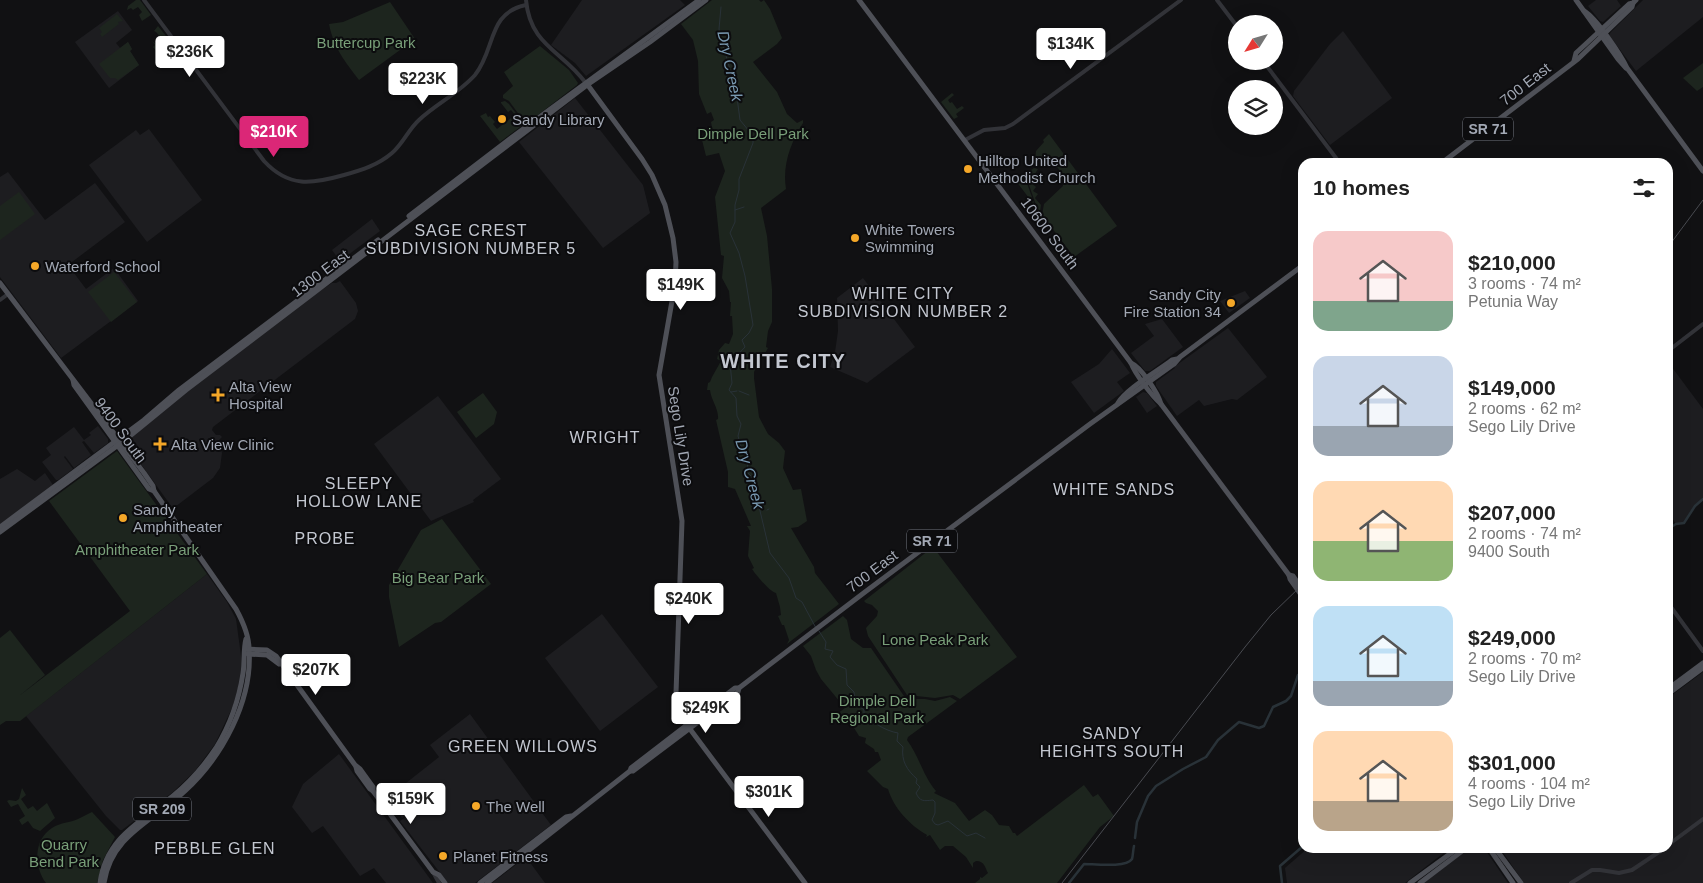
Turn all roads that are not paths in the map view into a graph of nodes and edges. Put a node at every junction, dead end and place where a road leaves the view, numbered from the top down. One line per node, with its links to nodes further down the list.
1 (144, 0): 10 (street)
2 (526, 0): 10 (street, Sego Lily Drive)
3 (699, 0): 13 (main road, 1300 East)
4 (706, 0): 14 (main road, 1300 East)
5 (858, 0): 17 (main road, 10600 South)
6 (1181, 0): 17 (street)
7 (1217, 0): 11 (street)
8 (1576, 0): 12 (main road)
9 (1635, 2): 12 (main road, 700 East / SR 71)
10 (526, 5): 16 (street, Sego Lily Drive)
11 (1228, 15)
12 (1601, 33): 19 (main road, 700 East / SR 71); 20 (main road)
13 (621, 58): 14 (main road); 16 (main road, 1300 East)
14 (611, 69): 16 (main road, 1300 East)
15 (1270, 70): 18 (street)
16 (586, 84): 28 (main road, 1300 East); 41 (main road, Sego Lily Drive)
17 (965, 140): 27 (main road, 10600 South)
18 (1336, 158)
19 (1448, 158)
20 (1703, 170)
21 (1298, 269): 27 (main road, 700 East / SR 71)
22 (0, 283): 23 (main road, 9400 South / SR 209)
23 (8, 294): 24 (street); 28 (main road, 9400 South / SR 209)
24 (0, 300)
25 (1703, 324): 26 (street)
26 (1673, 346)
27 (1146, 382): 31 (main road, 10600 South); 41 (main road, 700 East / SR 71)
28 (118, 442): 29 (main road, 1300 East); 30 (main road, 1300 East); 35 (main road, 9400 South / SR 209)
29 (0, 527)
30 (0, 532)
31 (1289, 575): 32 (main road, 10600 South); 33 (main road, 10600 South)
32 (1298, 583)
33 (1298, 590)
34 (1673, 610): 36 (street)
35 (247, 651): 42 (main road, SR 209); 45 (main road, SR 209); 53 (main road)
36 (1703, 651)
37 (1703, 663): 39 (main road)
38 (1703, 668): 40 (main road)
39 (1673, 685)
40 (1673, 690)
41 (688, 727): 43 (main road, 700 East / SR 71); 60 (main road, Sego Lily Drive)
42 (154, 815): 45 (main road); 52 (main road, SR 209)
43 (572, 816): 58 (main road, 700 East / SR 71); 59 (main road, 700 East / SR 71)
44 (1703, 819): 46 (street)
45 (120, 833): 52 (main road); 54 (main road, SR 209)
46 (1673, 841)
47 (1451, 853): 61 (main road)
48 (1459, 853): 62 (main road)
49 (1492, 853): 63 (main road)
50 (1499, 853): 64 (main road)
51 (1656, 853): 65 (street)
52 (110, 861): 55 (main road, SR 209)
53 (433, 872): 56 (street); 57 (main road)
54 (100, 883)
55 (104, 883)
56 (439, 883)
57 (445, 883)
58 (480, 883)
59 (487, 883)
60 (805, 883)
61 (1410, 883)
62 (1420, 883)
63 (1513, 883)
64 (1520, 883)
65 (1571, 883)

